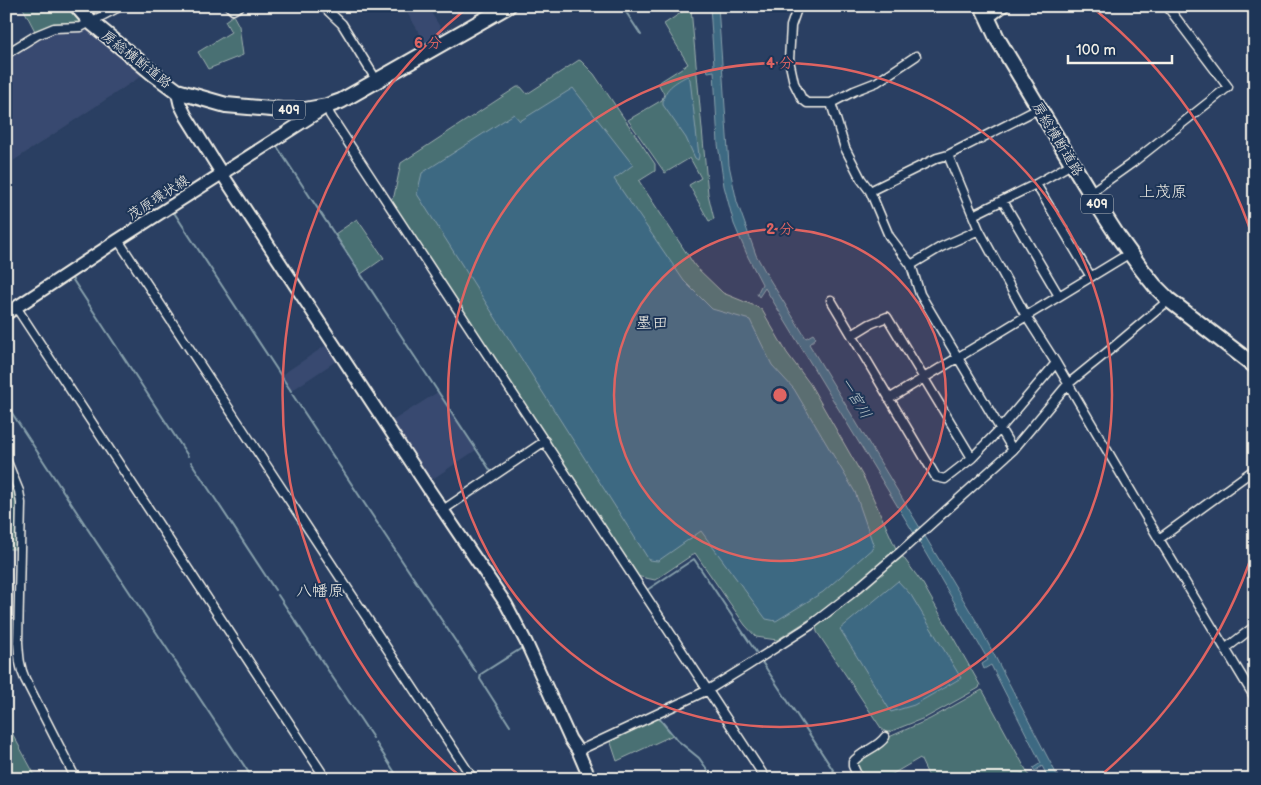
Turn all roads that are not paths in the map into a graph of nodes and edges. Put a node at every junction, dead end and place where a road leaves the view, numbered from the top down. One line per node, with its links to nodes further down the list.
1 (77, 6): 11 (highway, 房総横断道路 / 409)
2 (121, 6): 11 (street)
3 (229, 6): 4 (street)
4 (240, 6)
5 (323, 6): 14 (street)
6 (798, 6): 16 (street)
7 (1002, 6): 10 (street)
8 (1167, 6): 24 (street)
9 (502, 8): 14 (highway, 房総横断道路 / 409)
10 (984, 12): 18 (highway, 房総横断道路 / 409)
11 (90, 22): 12 (street); 15 (highway, 房総横断道路 / 409)
12 (6, 54)
13 (916, 56): 16 (street)
14 (377, 81): 17 (highway, 房総横断道路 / 409)
15 (177, 91): 17 (highway, 房総横断道路 / 409); 21 (street)
16 (830, 103): 23 (street)
17 (327, 106): 21 (street, 茂原環状線); 46 (street)
18 (1040, 108): 19 (street); 20 (highway, 房総横断道路 / 409)
19 (948, 155): 23 (street); 26 (street)
20 (1073, 163): 22 (street); 24 (highway, 房総横断道路 / 409)
21 (222, 174): 28 (street, 茂原環状線); 51 (street)
22 (1036, 184): 25 (street); 31 (street)
23 (870, 191): 30 (street)
24 (1090, 193): 29 (highway, 房総横断道路 / 409)
25 (1003, 201): 26 (street); 32 (street)
26 (973, 215): 27 (street)
27 (978, 230): 30 (street); 37 (street)
28 (118, 240): 35 (street, 茂原環状線); 61 (street)
29 (1130, 253): 31 (street); 34 (highway, 房総横断道路 / 409)
30 (911, 265): 39 (street)
31 (1091, 277): 32 (street)
32 (1059, 296): 37 (street)
33 (830, 300): 38 (street)
34 (1169, 300): 41 (highway, 房総横断道路 / 409); 43 (street)
35 (16, 307): 36 (street, 茂原環状線); 60 (street)
36 (6, 314)
37 (1026, 316): 39 (street); 40 (street)
38 (852, 335): 42 (street); 44 (street)
39 (958, 358): 42 (street); 45 (street)
40 (1056, 363): 43 (street); 45 (street)
41 (1255, 366)
42 (924, 378): 44 (street); 48 (street)
43 (1068, 384): 47 (street); 52 (street)
44 (889, 399): 48 (street)
45 (1000, 429): 47 (street); 48 (street)
46 (545, 441): 51 (street); 55 (street)
47 (1013, 450): 55 (street)
48 (972, 458)
49 (6, 459): 59 (street)
50 (1255, 469): 52 (street)
51 (443, 510): 58 (street)
52 (1159, 539): 54 (street)
53 (1255, 626): 54 (street)
54 (1224, 649): 56 (street)
55 (708, 690): 58 (street); 63 (street)
56 (1255, 698)
57 (885, 737): 64 (street)
58 (578, 751): 62 (street)
59 (76, 779)
60 (326, 779)
61 (473, 779)
62 (590, 779)
63 (766, 779)
64 (859, 779)

